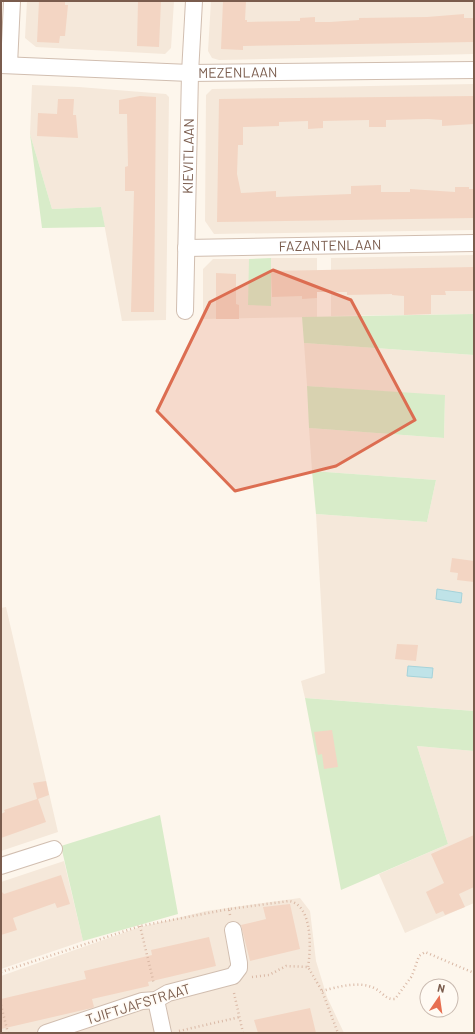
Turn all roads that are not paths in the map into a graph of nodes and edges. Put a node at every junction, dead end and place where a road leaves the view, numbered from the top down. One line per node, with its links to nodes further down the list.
1 (12, 1): 3 (street)
2 (194, 1): 5 (street, KIEVITLAAN)
3 (5, 65): 5 (street, MEZENLAAN)
4 (474, 70): 5 (street, MEZENLAAN)
5 (190, 73): 7 (street, KIEVITLAAN)
6 (474, 243): 7 (street, FAZANTENLAAN)
7 (186, 248): 8 (street, KIEVITLAAN)
8 (185, 311)
9 (54, 849): 10 (street)
10 (1, 866)
11 (233, 930): 12 (street, TJIFTJAFSTRAAT)
12 (156, 1000): 13 (street); 14 (street, TJIFTJAFSTRAAT)
13 (171, 1032)
14 (46, 1033)

